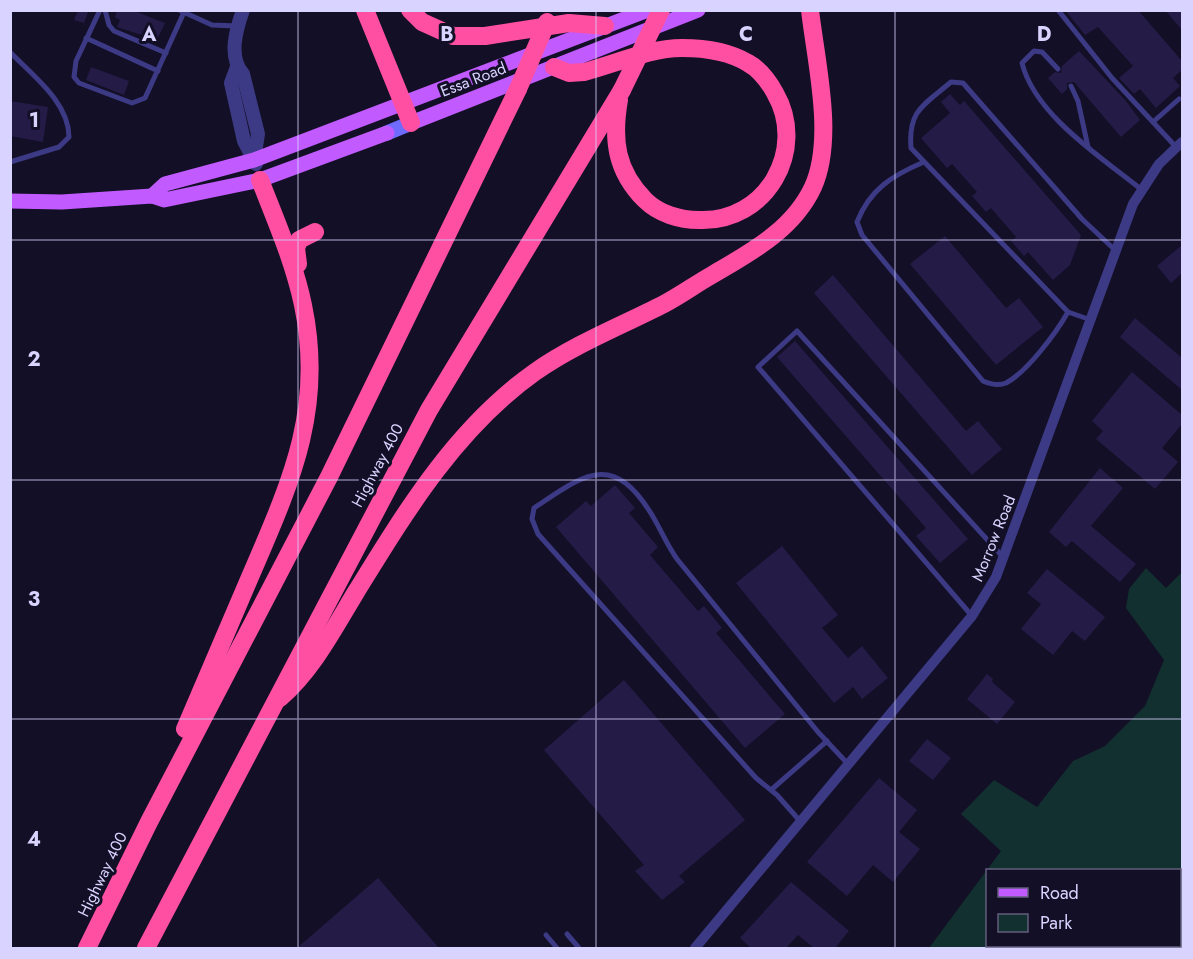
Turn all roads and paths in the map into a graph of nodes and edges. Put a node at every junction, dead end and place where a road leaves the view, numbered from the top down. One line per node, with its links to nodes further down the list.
1 (100, 10): 15 (lane)
2 (105, 10): 17 (lane)
3 (243, 10): 13 (street)
4 (365, 10): 24 (highway)
5 (410, 10): 14 (highway)
6 (648, 10): 14 (main road, Essa Road)
7 (661, 10): 22 (highway, Highway 400, bridge)
8 (698, 10): 18 (main road, Essa Road)
9 (810, 10): 43 (highway)
10 (1058, 10): 26 (lane)
11 (183, 11): 13 (lane); 17 (lane)
12 (550, 14): 48 (highway, Highway 400, bridge)
13 (237, 26): 29 (street)
14 (605, 26): 24 (main road, Essa Road)
15 (86, 38): 20 (lane); 20 (lane)
16 (10, 51): 30 (lane)
17 (166, 53): 20 (lane)
18 (555, 67): 22 (highway); 25 (main road, Essa Road)
19 (1059, 69): 28 (lane)
20 (158, 71)
21 (1071, 87): 28 (lane)
22 (621, 90): 43 (highway, Highway 400)
23 (1179, 99): 26 (lane)
24 (403, 103): 25 (highway); 29 (main road, Essa Road)
25 (411, 123): 32 (main road, Essa Road)
26 (1153, 123): 27 (lane)
27 (1180, 145): 33 (street, Morrow Road)
28 (1088, 147): 33 (lane)
29 (255, 160): 32 (street); 34 (main road, Essa Road)
30 (10, 162)
31 (924, 162): 37 (lane); 39 (lane); 39 (lane)
32 (260, 180): 34 (main road, Essa Road); 38 (highway)
33 (1143, 190): 37 (street, Morrow Road)
34 (152, 196): 35 (main road, Essa Road)
35 (10, 201)
36 (315, 232): 38 (highway)
37 (1116, 251): 40 (street, Morrow Road)
38 (303, 304): 48 (highway)
39 (1068, 312): 40 (lane)
40 (1091, 320): 41 (street, Morrow Road)
41 (1004, 557): 42 (street, Morrow Road); 42 (lane)
42 (972, 616): 45 (street, Morrow Road)
43 (272, 705): 52 (highway, Highway 400)
44 (827, 741): 45 (lane); 46 (lane); 46 (lane)
45 (848, 764): 47 (street, Morrow Road)
46 (771, 790): 47 (lane)
47 (800, 821): 55 (street, Morrow Road)
48 (149, 822): 51 (highway, Highway 400)
49 (567, 934): 54 (lane)
50 (546, 935): 53 (lane)
51 (87, 948)
52 (146, 948)
53 (557, 948)
54 (579, 948)
55 (695, 948)

